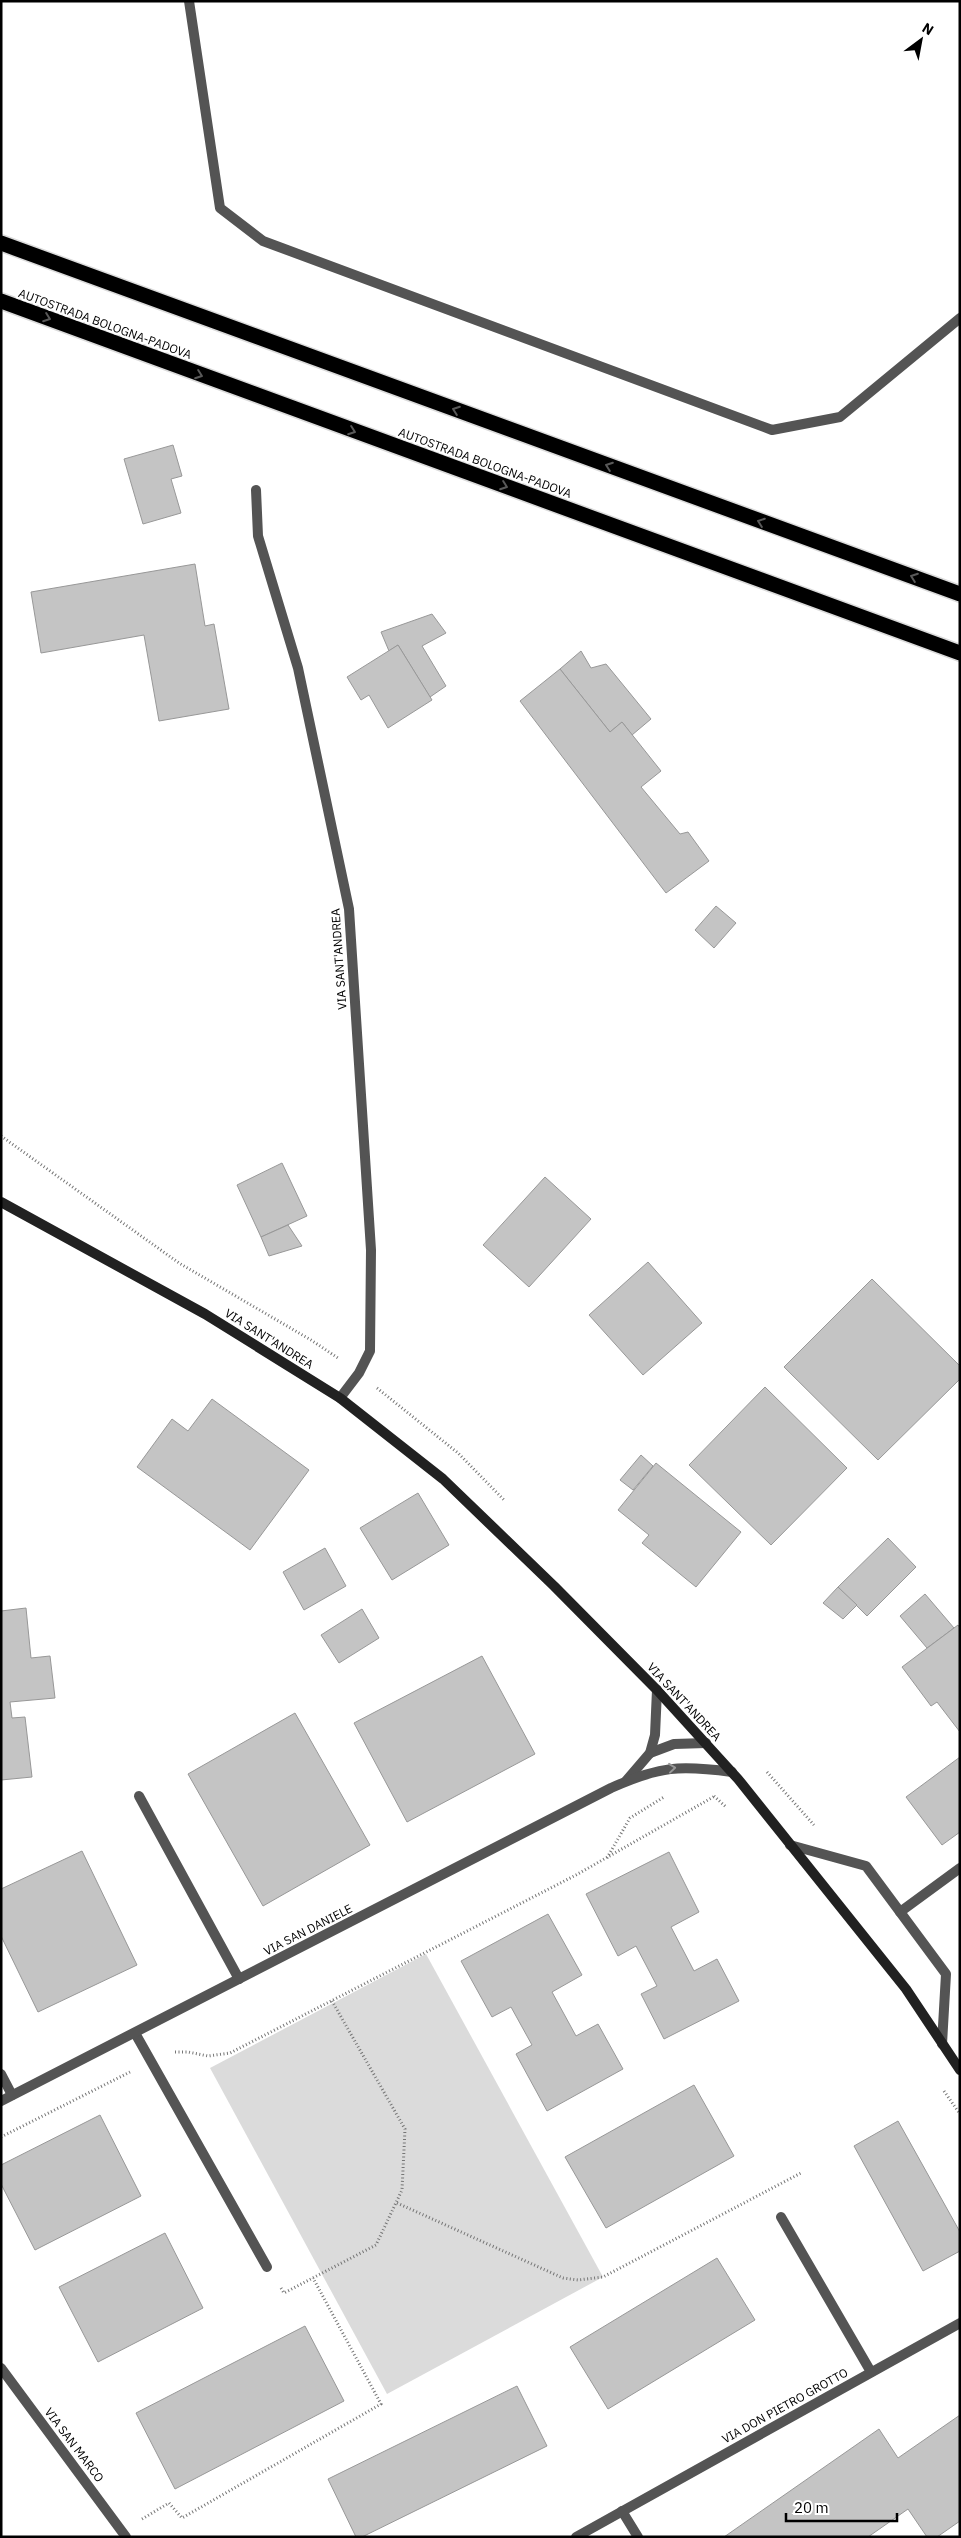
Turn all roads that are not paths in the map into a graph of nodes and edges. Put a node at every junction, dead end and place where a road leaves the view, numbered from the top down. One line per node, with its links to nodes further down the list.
1 (190, 1): 4 (street)
2 (1, 243): 6 (highway, one-way to 2)
3 (1, 301): 7 (highway, AUTOSTRADA BOLOGNA-PADOVA, one-way to 7)
4 (960, 318)
5 (256, 490): 9 (street, VIA SANT'ANDREA)
6 (960, 594)
7 (960, 653)
8 (1, 1202): 9 (street, VIA SANT'ANDREA)
9 (340, 1398): 10 (street, VIA SANT'ANDREA)
10 (657, 1690): 11 (street, VIA SANT'ANDREA); 12 (street, VIA SAN DANIELE)
11 (706, 1744): 12 (street, VIA SAN DANIELE); 13 (street, VIA SANT'ANDREA)
12 (650, 1753): 14 (street, VIA SAN DANIELE)
13 (732, 1772): 14 (street, VIA SAN DANIELE, one-way to 13); 16 (street, VIA SANT'ANDREA)
14 (626, 1781): 19 (street, VIA SAN DANIELE)
15 (139, 1796): 19 (street)
16 (790, 1845): 18 (street); 21 (street, VIA SANT'ANDREA)
17 (960, 1868): 18 (street)
18 (900, 1912): 21 (street)
19 (239, 1979): 20 (street, VIA SAN DANIELE)
20 (135, 2033): 24 (street, VIA SAN DANIELE); 27 (street)
21 (942, 2044): 22 (street, VIA SANT'ANDREA)
22 (960, 2070)
23 (1, 2074): 24 (street)
24 (12, 2095): 25 (street, VIA SAN DANIELE)
25 (1, 2101)
26 (781, 2218): 30 (street)
27 (267, 2267)
28 (960, 2323): 30 (street, VIA DON PIETRO GROTTO)
29 (1, 2368): 32 (street, VIA SAN MARCO)
30 (871, 2372): 31 (street, VIA DON PIETRO GROTTO)
31 (622, 2511): 33 (street, VIA DON PIETRO GROTTO); 34 (street)
32 (124, 2534)
33 (576, 2537)
34 (638, 2537)

